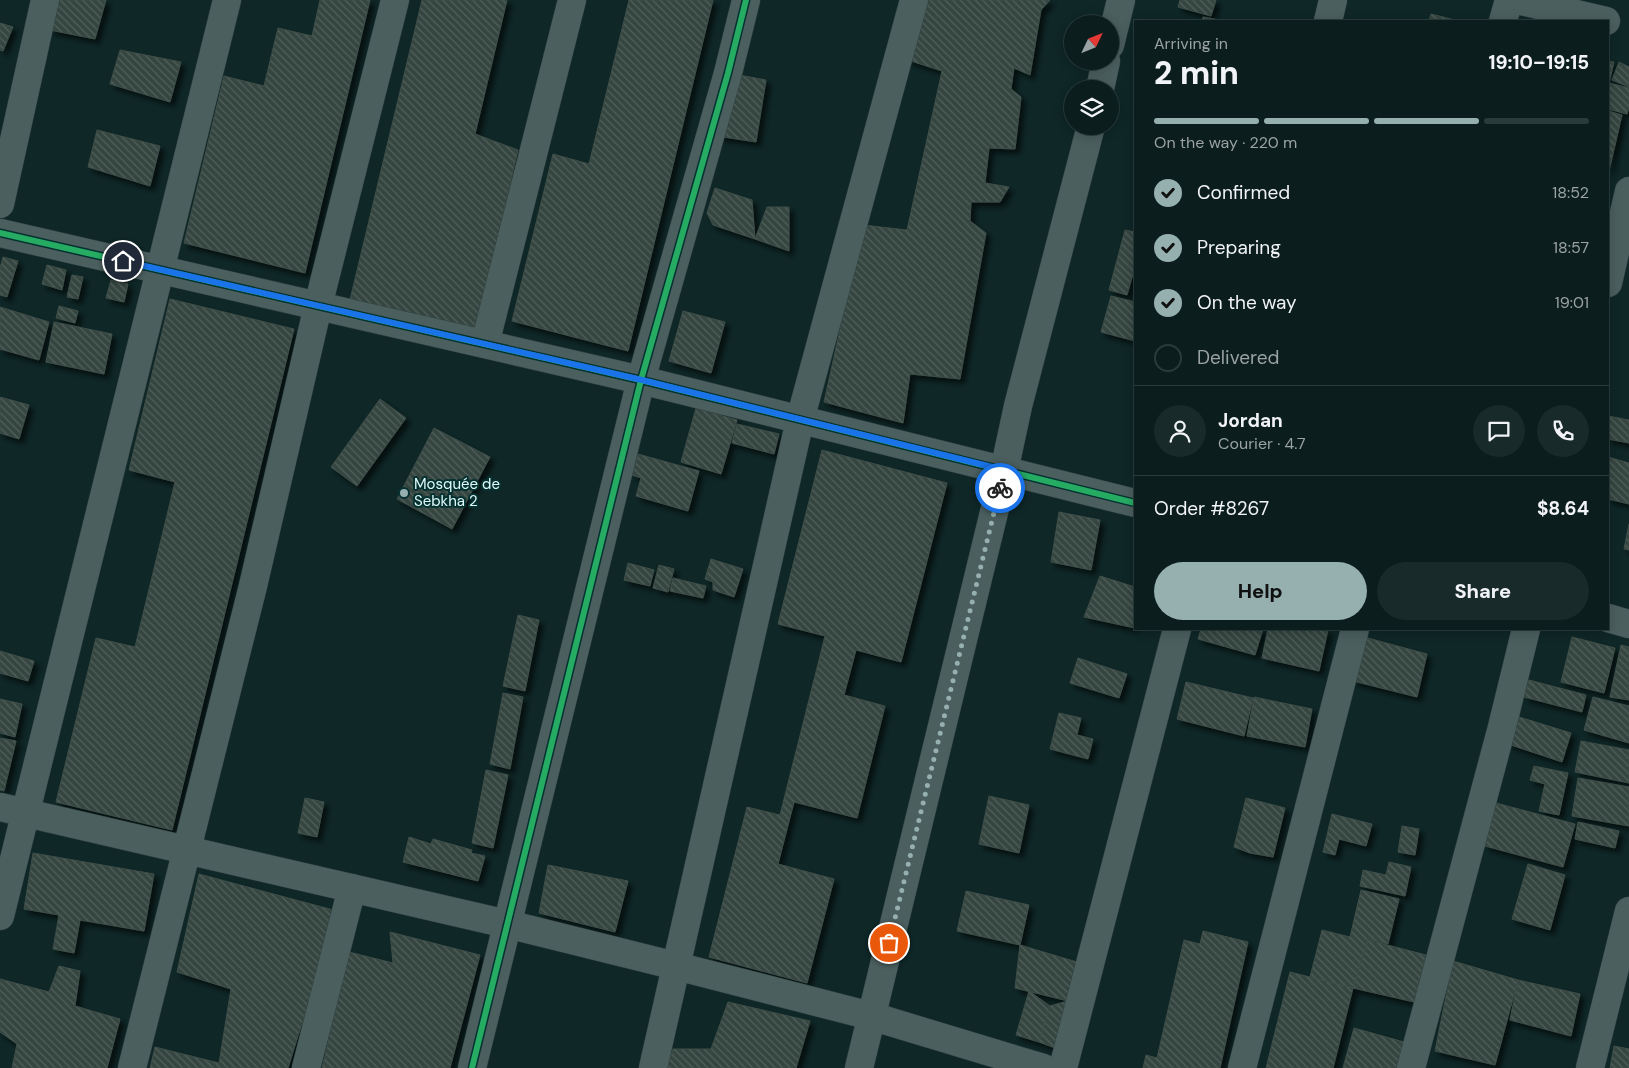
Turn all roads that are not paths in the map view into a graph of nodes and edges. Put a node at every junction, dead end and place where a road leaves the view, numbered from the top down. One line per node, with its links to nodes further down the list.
1 (45, 0): 19 (street)
2 (227, 0): 21 (street)
3 (395, 0): 23 (street)
4 (572, 0): 24 (street)
5 (746, 0): 25 (street)
6 (914, 0): 26 (street)
7 (1121, 0): 11 (street)
8 (1334, 0): 12 (street)
9 (1509, 0): 13 (street)
10 (1517, 0): 14 (street)
11 (1117, 15)
12 (1328, 20)
13 (1504, 20)
14 (1603, 20)
15 (1609, 22): 16 (street)
16 (1629, 27)
17 (1089, 135): 27 (street)
18 (1629, 191): 22 (street)
19 (0, 204)
20 (0, 233): 21 (street)
21 (160, 270): 23 (street); 34 (street)
22 (1609, 279)
23 (318, 306): 24 (street); 35 (street)
24 (485, 344): 25 (street)
25 (642, 380): 26 (street); 39 (street)
26 (800, 420): 27 (street); 40 (street)
27 (1004, 470): 28 (street); 41 (street)
28 (1134, 503)
29 (1609, 618): 30 (street)
30 (1629, 624)
31 (1177, 630): 48 (street)
32 (1355, 630): 49 (street)
33 (1526, 630): 50 (street)
34 (13, 809): 35 (street); 38 (street)
35 (187, 850): 36 (street); 42 (street)
36 (352, 888): 39 (street); 43 (street)
37 (1629, 911): 51 (street)
38 (0, 916)
39 (507, 924): 40 (street); 44 (street)
40 (676, 966): 41 (street); 45 (street)
41 (871, 1016): 46 (street); 47 (street)
42 (132, 1068)
43 (306, 1068)
44 (472, 1068)
45 (653, 1068)
46 (859, 1068)
47 (1043, 1068)
48 (1063, 1068)
49 (1242, 1068)
50 (1411, 1068)
51 (1590, 1068)

